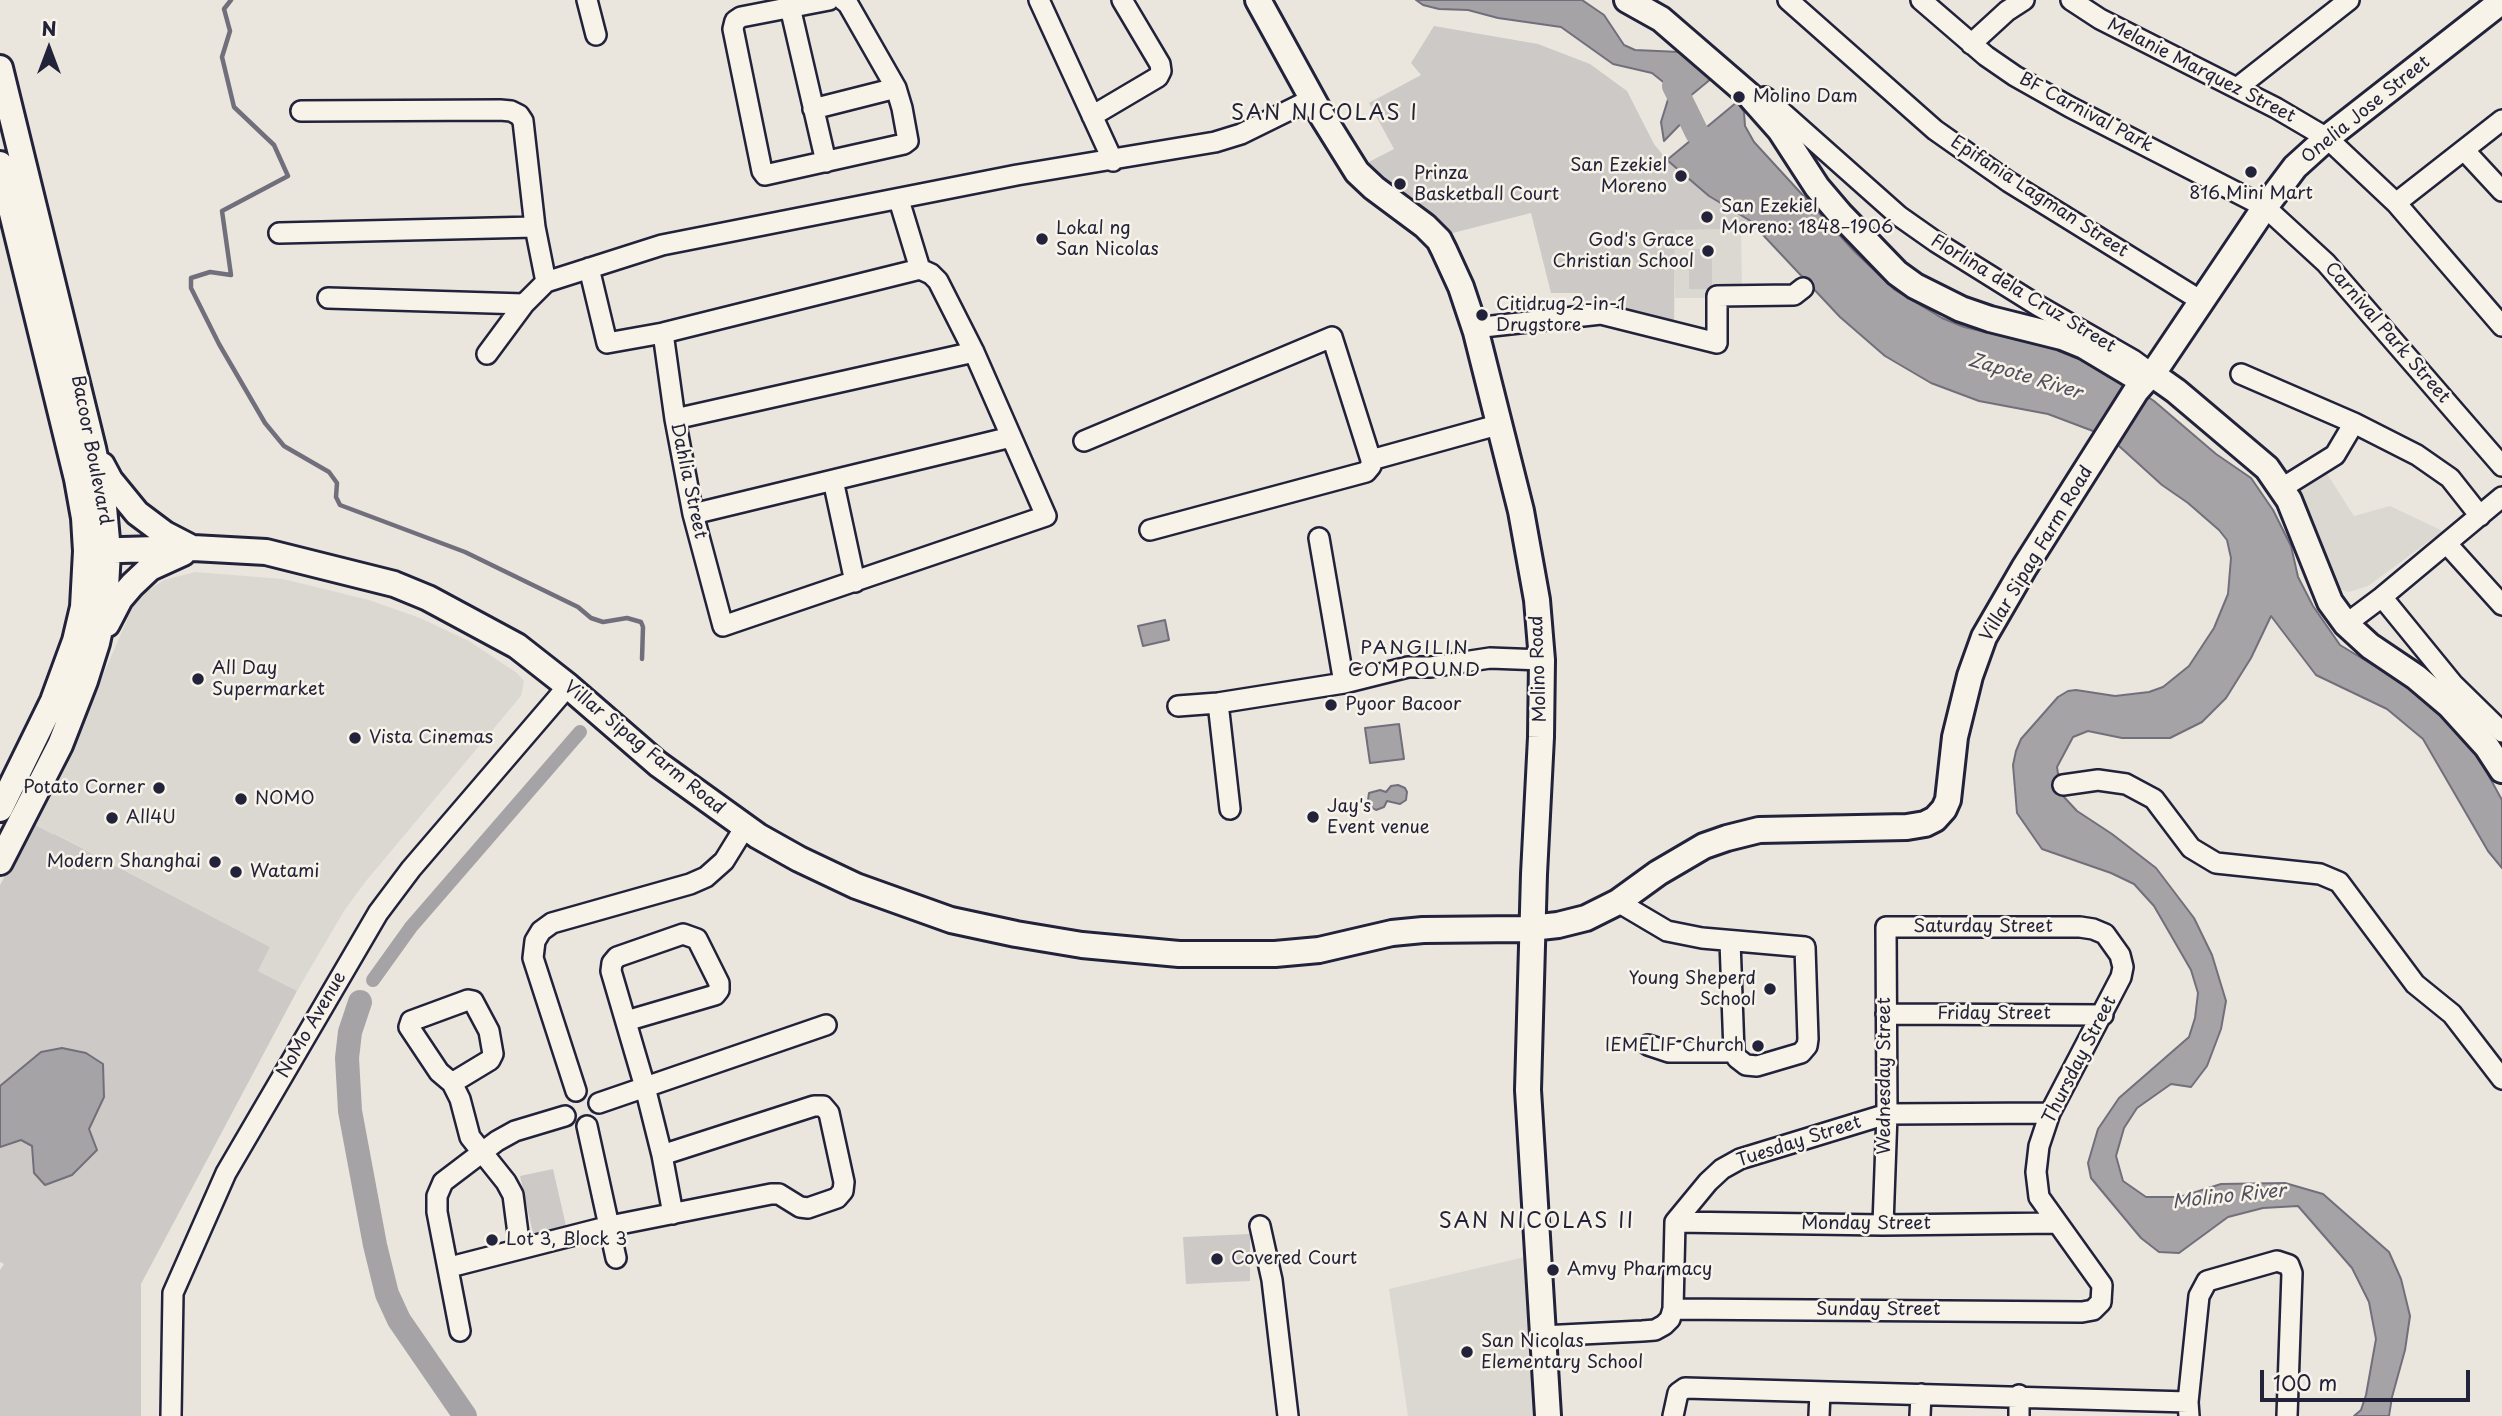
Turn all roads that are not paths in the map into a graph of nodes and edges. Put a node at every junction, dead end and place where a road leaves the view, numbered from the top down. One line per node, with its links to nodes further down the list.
1 (843, 0): 19 (street)
2 (1040, 0): 24 (street)
3 (1122, 0): 24 (street)
4 (1258, 0): 21 (main road, Molino Road)
5 (1628, 0): 50 (main road)
6 (1649, 0): 50 (street, Florlina dela Cruz Street)
7 (1788, 0): 42 (street, Epifania Lagman Street)
8 (1921, 0): 17 (street, BF Carnival Park)
9 (2024, 0): 17 (street)
10 (2071, 0): 20 (street, Melanie Marquez Street)
11 (2349, 0): 20 (street)
12 (589, 1): 16 (street)
13 (821, 1): 15 (street)
14 (2502, 1): 26 (main road, Onelia Jose Street)
15 (790, 7): 22 (street); 29 (street)
16 (596, 34)
17 (1971, 44): 34 (street, BF Carnival Park)
18 (0, 68): 56 (main road, Bacoor Boulevard)
19 (896, 88): 22 (street); 29 (street)
20 (2237, 88): 26 (street, Melanie Marquez Street)
21 (1312, 99): 28 (street); 45 (main road, Molino Road)
22 (813, 109): 29 (street)
23 (301, 111): 35 (street)
24 (1092, 116): 28 (street)
25 (2502, 120): 27 (street)
26 (2327, 138): 33 (street, Melanie Marquez Street); 34 (main road, Onelia Jose Street)
27 (2464, 150): 31 (street); 33 (street)
28 (1113, 161): 32 (street)
29 (826, 162)
30 (0, 164): 68 (main road, Bacoor Boulevard)
31 (2502, 191)
32 (899, 200): 37 (street); 38 (street)
33 (2396, 203): 44 (street, Melanie Marquez Street)
34 (2264, 207): 42 (main road, Onelia Jose Street); 58 (street, Carnival Park Street)
35 (535, 227): 36 (street); 39 (street)
36 (279, 233)
37 (589, 268): 39 (street); 46 (street)
38 (920, 269): 46 (street); 47 (street)
39 (546, 282): 43 (street)
40 (1803, 288): 45 (street)
41 (328, 298): 43 (street)
42 (2203, 302): 50 (main road, Onelia Jose Street)
43 (524, 304): 48 (street)
44 (2502, 326)
45 (1474, 328): 53 (main road, Molino Road)
46 (663, 333): 51 (street, Dahlia Street)
47 (974, 352): 51 (street); 54 (street)
48 (487, 354)
49 (2241, 374): 52 (street)
50 (2144, 382): 60 (main road, Florlina dela Cruz Street); 86 (main road, Villar Sipag Farm Road)
51 (675, 419): 62 (street, Dahlia Street)
52 (2354, 423): 60 (street); 63 (street)
53 (1501, 424): 57 (street); 74 (main road, Molino Road)
54 (1012, 437): 59 (street); 69 (street)
55 (1084, 441): 57 (street)
56 (93, 448): 67 (main road); 68 (main road, Bacoor Boulevard)
57 (1371, 460): 64 (street)
58 (2502, 466)
59 (833, 480): 62 (street); 69 (street)
60 (2282, 488): 72 (main road, Florlina dela Cruz Street)
61 (2502, 497): 63 (street)
62 (693, 514): 69 (street, Dahlia Street)
63 (2480, 516): 66 (street)
64 (1150, 530)
65 (1319, 538): 75 (street)
66 (2447, 544): 70 (street); 71 (street)
67 (193, 548): 68 (main road, Villar Sipag Farm Road); 73 (main road); 76 (main road, Villar Sipag Farm Road)
68 (97, 551): 73 (main road, Bacoor Boulevard); 82 (main road, Bacoor Boulevard)
69 (855, 582)
70 (2382, 597): 72 (street); 79 (street)
71 (2502, 605)
72 (2346, 624): 80 (main road, Florlina dela Cruz Street)
73 (97, 643): 85 (main road, Bacoor Boulevard)
74 (1542, 660): 75 (street); 88 (main road, Molino Road)
75 (1345, 683): 77 (street)
76 (568, 686): 84 (main road, Villar Sipag Farm Road); 125 (street, NoMo Avenue)
77 (1218, 703): 78 (street); 83 (street)
78 (1178, 706)
79 (2502, 732)
80 (2502, 770)
81 (2063, 785): 97 (street)
82 (0, 808)
83 (1230, 809)
84 (745, 827): 88 (main road, Villar Sipag Farm Road); 100 (street)
85 (0, 862)
86 (1618, 902): 88 (main road, Villar Sipag Farm Road); 90 (street)
87 (2080, 927): 89 (street, Saturday Street); 92 (street, Thursday Street)
88 (1532, 928): 120 (main road, Molino Road)
89 (1886, 928): 91 (street, Wednesday Street)
90 (1730, 941): 96 (street); 96 (street)
91 (1886, 1014): 92 (street, Friday Street); 103 (street, Wednesday Street)
92 (2103, 1014): 102 (street, Thursday Street)
93 (626, 1021): 93 (street); 99 (street)
94 (826, 1025): 99 (street)
95 (1648, 1045): 96 (street)
96 (1734, 1052)
97 (2502, 1079)
98 (452, 1083): 98 (street); 106 (street)
99 (645, 1087): 101 (street); 107 (street)
100 (576, 1091): 101 (street); 104 (street)
101 (599, 1103): 105 (street)
102 (2050, 1113): 103 (street, Tuesday Street); 110 (street, Thursday Street)
103 (1887, 1114): 109 (street, Tuesday Street); 111 (street, Wednesday Street)
104 (565, 1116): 105 (street); 106 (street)
105 (587, 1126): 112 (street)
106 (483, 1153): 114 (street); 116 (street)
107 (662, 1156): 108 (street); 108 (street)
108 (673, 1214): 112 (street)
109 (1675, 1222): 111 (street, Monday Street); 117 (street)
110 (2057, 1223): 111 (street, Monday Street); 118 (street, Thursday Street)
111 (1883, 1225)
112 (610, 1226): 114 (street); 115 (street)
113 (1261, 1226): 126 (street)
114 (520, 1249): 116 (street)
115 (617, 1258)
116 (450, 1267): 119 (street)
117 (1673, 1308): 118 (street, Sunday Street); 120 (street)
118 (2082, 1312)
119 (460, 1331)
120 (1542, 1336): 127 (main road, Molino Road)
121 (1820, 1392): 122 (street); 128 (street); 129 (street)
122 (1921, 1394): 123 (street); 130 (street)
123 (2019, 1395): 124 (street); 131 (street)
124 (2188, 1409): 132 (street)
125 (172, 1416)
126 (1288, 1416)
127 (1549, 1416)
128 (1673, 1416)
129 (1819, 1416)
130 (1920, 1416)
131 (2019, 1416)
132 (2287, 1416)

